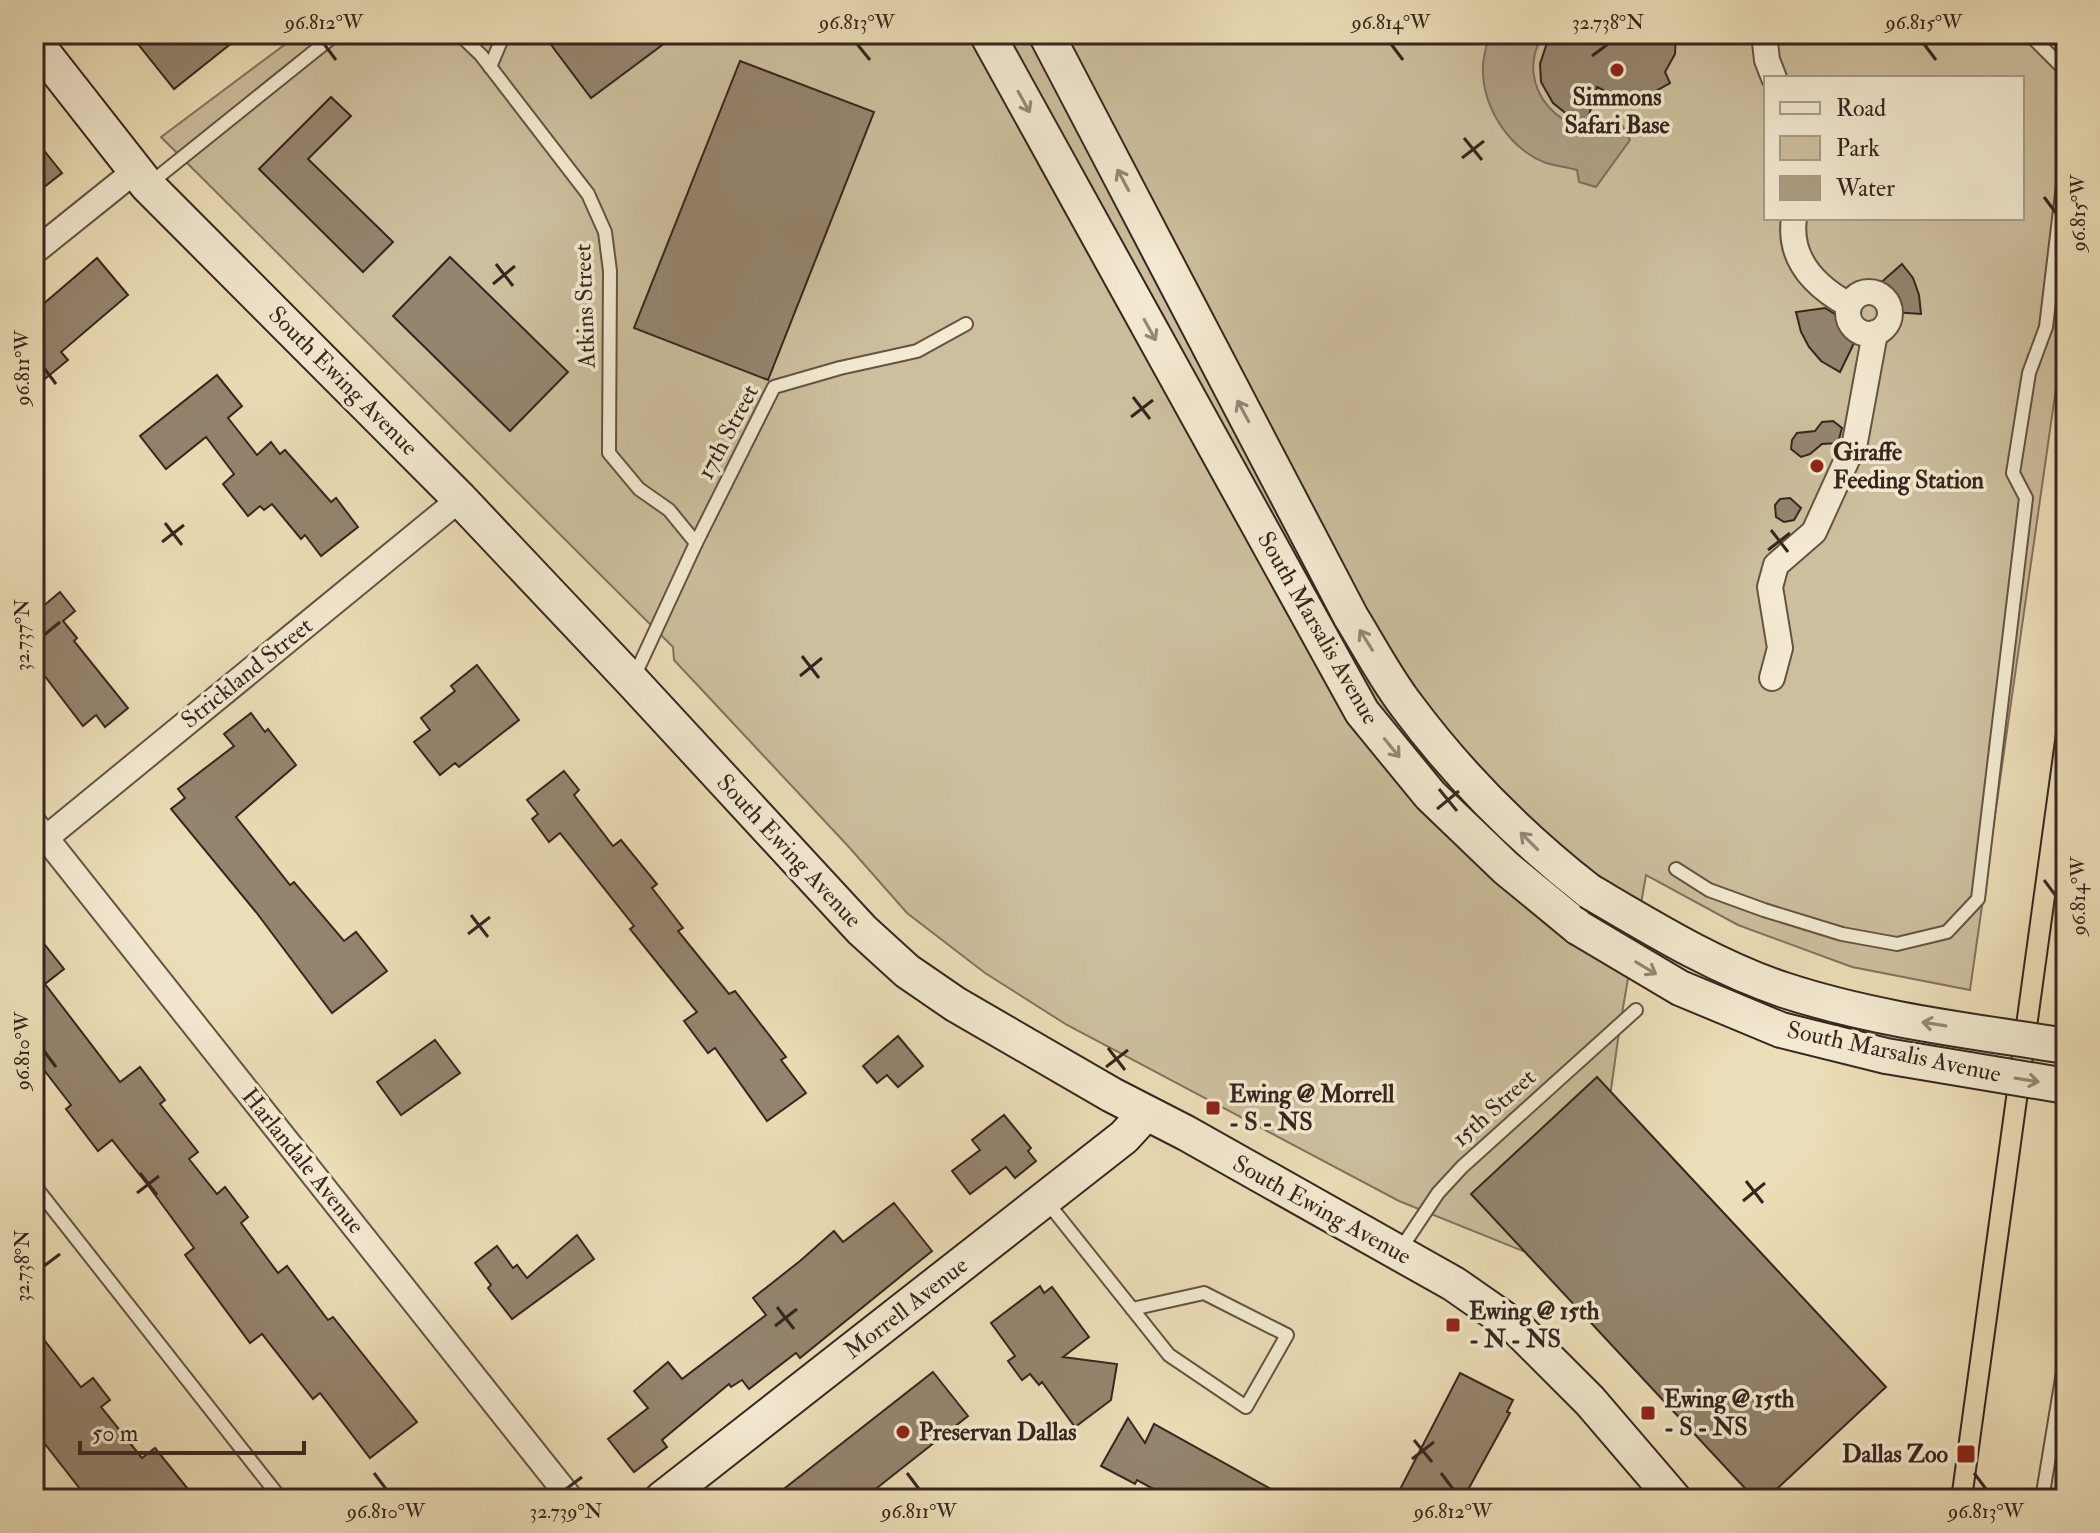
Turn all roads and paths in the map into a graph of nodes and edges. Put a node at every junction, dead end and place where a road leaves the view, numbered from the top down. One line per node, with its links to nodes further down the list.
1 (336, 34): 13 (lane)
2 (459, 34): 9 (lane, Atkins Street)
3 (504, 34): 9 (lane)
4 (987, 34): 27 (main road, South Marsalis Avenue, one-way to 27, bridge)
5 (1046, 34): 26 (main road, South Marsalis Avenue, one-way to 5, bridge)
6 (1764, 34): 11 (street)
7 (2029, 34): 10 (lane)
8 (34, 41): 13 (main road, South Ewing Avenue)
9 (490, 67): 20 (lane, Atkins Street)
10 (2066, 71)
11 (1773, 76)
12 (2066, 160): 24 (lane)
13 (141, 178): 15 (street); 19 (main road, South Ewing Avenue)
14 (1794, 220): 16 (street)
15 (34, 252)
16 (1849, 305): 18 (street); 18 (street)
17 (966, 324): 20 (lane, 17th Street)
18 (1875, 333): 21 (street)
19 (460, 499): 22 (main road, South Ewing Avenue); 23 (street, Strickland Street)
20 (696, 543): 22 (lane, 17th Street)
21 (1772, 678)
22 (632, 681): 28 (main road, South Ewing Avenue)
23 (38, 836): 36 (street, Harlandale Avenue)
24 (1676, 869)
25 (1636, 1010): 31 (lane, 15th Street)
26 (2066, 1046)
27 (2066, 1086)
28 (1146, 1113): 30 (main road, Morrell Avenue); 31 (main road, South Ewing Avenue)
29 (34, 1185): 35 (lane)
30 (1045, 1200): 32 (lane); 37 (main road, Morrell Avenue)
31 (1398, 1253): 38 (main road, South Ewing Avenue)
32 (1132, 1309): 32 (lane)
33 (2066, 1354): 34 (lane)
34 (2066, 1361): 39 (lane)
35 (281, 1499)
36 (571, 1499)
37 (662, 1499)
38 (1674, 1499)
39 (2042, 1499)

